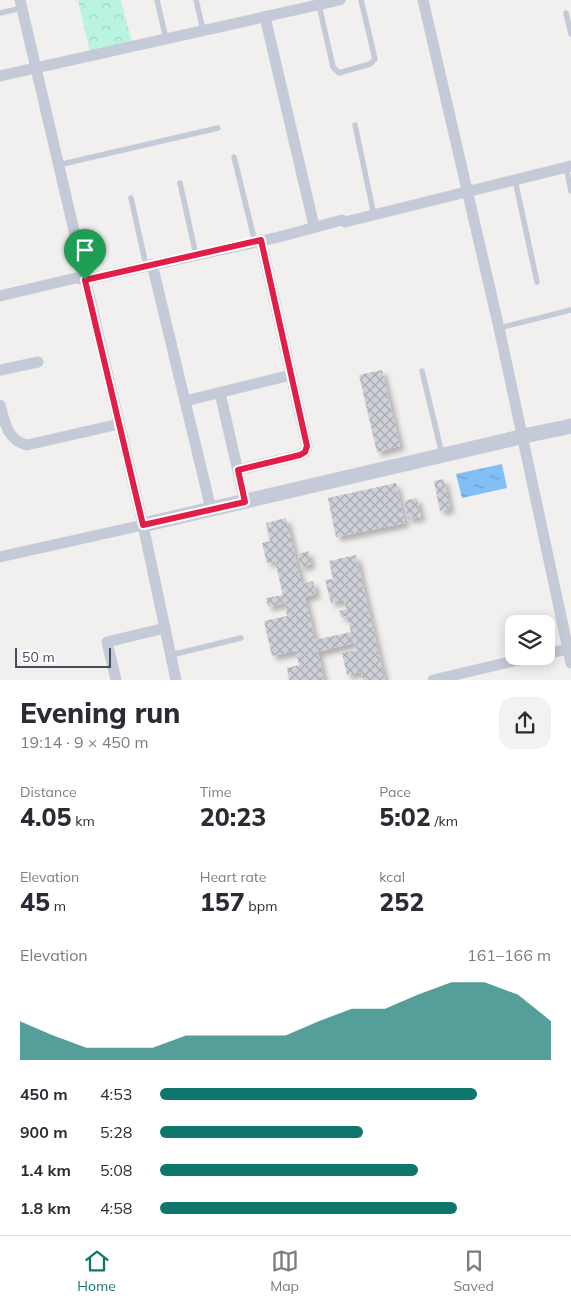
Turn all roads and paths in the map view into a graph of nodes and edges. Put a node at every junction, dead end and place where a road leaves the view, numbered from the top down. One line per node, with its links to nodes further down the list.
1 (157, 0): 13 (lane)
2 (196, 0): 11 (lane)
3 (340, 0): 7 (street)
4 (361, 0): 7 (lane)
5 (423, 0): 23 (street)
6 (21, 4): 8 (lane); 14 (street)
7 (319, 5): 10 (street)
8 (0, 13)
9 (566, 13): 12 (lane)
10 (265, 18): 11 (street); 27 (street)
11 (203, 30): 13 (street)
12 (571, 34)
13 (166, 39): 14 (street)
14 (35, 68): 15 (street); 19 (street)
15 (0, 76)
16 (354, 125): 26 (lane)
17 (218, 128): 19 (lane)
18 (234, 158): 28 (lane)
19 (58, 165): 31 (street)
20 (568, 167): 21 (street); 24 (lane)
21 (515, 179): 23 (street); 32 (lane)
22 (180, 183): 29 (lane)
23 (468, 191): 26 (street); 35 (street)
24 (571, 191)
25 (131, 198): 30 (lane)
26 (374, 215): 27 (street)
27 (314, 226): 28 (street)
28 (258, 241): 29 (street); 39 (street)
29 (196, 255): 30 (street)
30 (149, 265): 31 (street); 41 (street)
31 (85, 280): 33 (street); 43 (street)
32 (538, 282)
33 (0, 296)
34 (571, 310): 35 (lane)
35 (499, 328): 45 (street)
36 (38, 362): 37 (street)
37 (0, 370)
38 (422, 370): 46 (lane)
39 (291, 375): 40 (street); 47 (street)
40 (220, 393): 41 (street); 47 (street)
41 (185, 401): 49 (street)
42 (1, 412): 43 (street)
43 (119, 424): 50 (street)
44 (571, 426): 45 (street)
45 (523, 436): 46 (street); 54 (street)
46 (442, 456): 48 (street)
47 (238, 470): 48 (street)
48 (245, 502): 49 (street)
49 (211, 509): 50 (street)
50 (143, 525): 51 (street); 52 (street)
51 (0, 557)
52 (165, 628): 56 (street); 59 (street)
53 (241, 638): 56 (lane)
54 (569, 648): 55 (street); 58 (street)
55 (555, 652)
56 (171, 655): 60 (street)
57 (505, 663): 61 (street)
58 (571, 663)
59 (116, 680)
60 (176, 680)
61 (433, 680)

